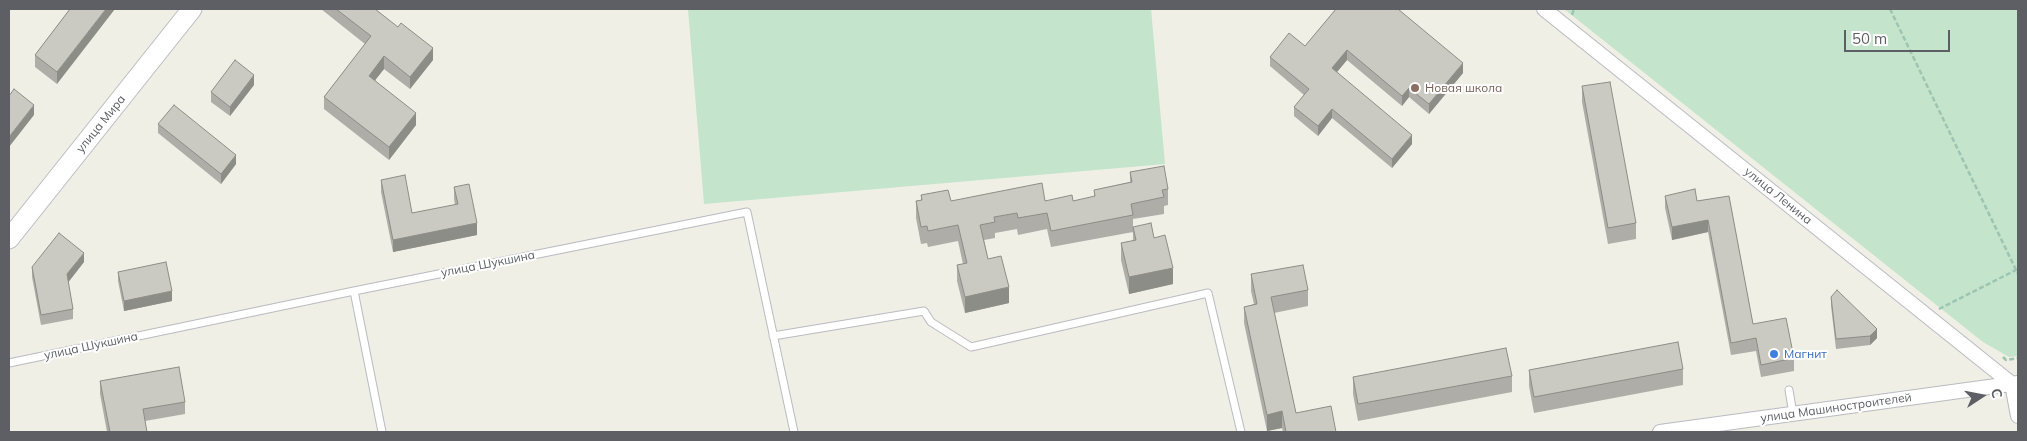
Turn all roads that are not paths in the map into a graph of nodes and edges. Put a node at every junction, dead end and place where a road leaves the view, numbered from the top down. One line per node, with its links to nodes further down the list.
1 (192, 9): 3 (street, улица Мира)
2 (1544, 9): 7 (street, улица Ленина)
3 (9, 239)
4 (354, 291): 5 (lane, улица Шукшина); 6 (lane, улица Шукшина); 11 (lane)
5 (773, 336): 12 (lane, улица Шукшина); 13 (lane)
6 (9, 363)
7 (2015, 383): 9 (street, улица Машиностроителей); 10 (street)
8 (1789, 390): 9 (lane)
9 (1793, 414): 14 (street, улица Машиностроителей)
10 (2018, 416)
11 (382, 432)
12 (794, 432)
13 (1241, 432)
14 (1660, 432)

